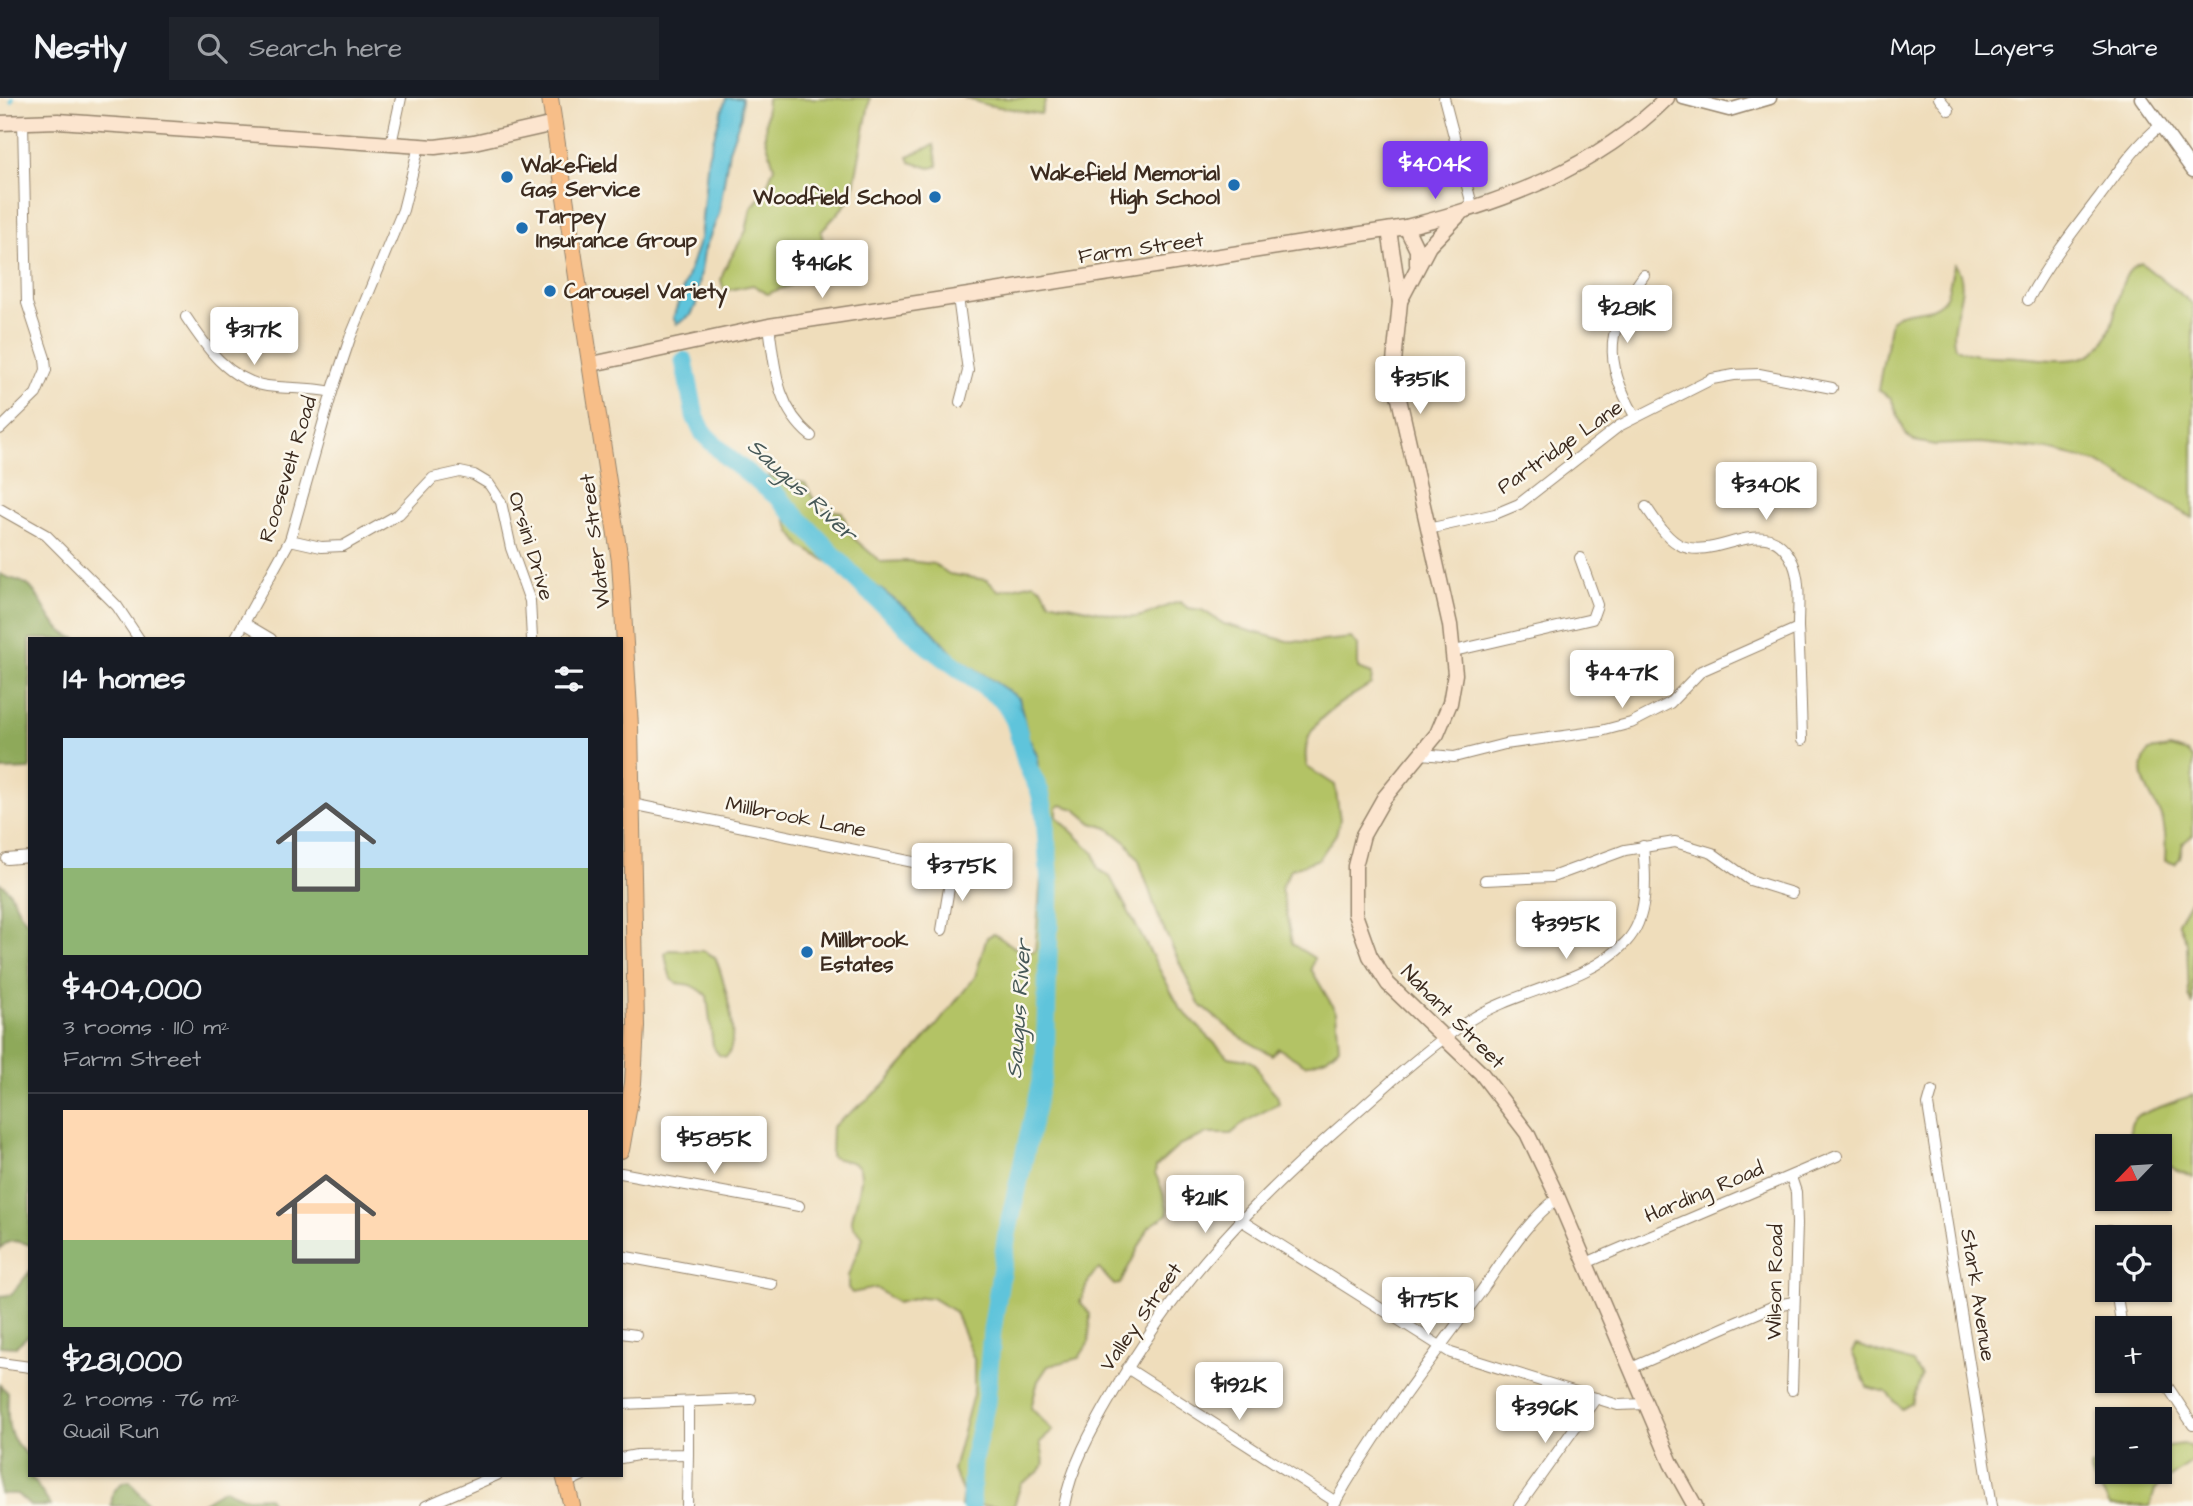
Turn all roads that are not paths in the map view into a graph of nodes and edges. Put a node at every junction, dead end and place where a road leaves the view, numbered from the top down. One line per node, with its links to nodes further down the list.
1 (401, 98): 16 (street)
2 (550, 98): 14 (main road, Water Street)
3 (1444, 98): 19 (street)
4 (1667, 98): 19 (main road, Farm Street)
5 (1684, 98): 10 (street)
6 (1715, 98): 10 (street)
7 (1770, 98): 10 (street)
8 (1939, 98): 11 (street)
9 (2141, 98): 15 (street)
10 (1747, 105)
11 (1950, 110)
12 (23, 122): 13 (main road); 16 (main road); 34 (street)
13 (0, 123)
14 (554, 124): 17 (main road); 29 (main road, Water Street)
15 (2160, 126): 18 (street); 25 (street)
16 (391, 144): 17 (main road)
17 (419, 146): 31 (street, Roosevelt Road)
18 (2193, 171)
19 (1468, 210): 20 (main road, Farm Street); 22 (main road, Nahant Street)
20 (1406, 227): 21 (main road, Farm Street); 22 (main road)
21 (1389, 230): 24 (main road, Farm Street); 26 (main road, Nahant Street)
22 (1416, 265): 26 (main road, Nahant Street)
23 (1644, 275): 33 (street)
24 (958, 297): 28 (main road, Farm Street); 32 (street)
25 (2028, 300)
26 (1400, 302): 38 (main road, Nahant Street)
27 (187, 317): 31 (street)
28 (769, 326): 29 (main road, Farm Street); 35 (street)
29 (592, 364): 50 (main road, Water Street)
30 (1832, 388): 33 (street, Partridge Lane)
31 (332, 392): 39 (street, Roosevelt Road)
32 (960, 402)
33 (1635, 416): 38 (street, Partridge Lane)
34 (0, 429)
35 (811, 436)
36 (1646, 507): 42 (street)
37 (0, 509): 43 (street)
38 (1428, 529): 47 (main road, Nahant Street)
39 (289, 540): 41 (street, Roosevelt Road); 46 (street, Orsini Drive)
40 (1580, 558): 47 (street)
41 (244, 623): 44 (street, Roosevelt Road); 45 (street)
42 (1798, 628): 48 (street); 49 (street)
43 (138, 637)
44 (235, 637)
45 (268, 637)
46 (532, 637)
47 (1454, 652): 49 (main road, Nahant Street)
48 (1802, 740)
49 (1422, 754): 57 (main road, Nahant Street)
50 (632, 804): 56 (street, Millbrook Lane); 59 (main road, Water Street)
51 (1643, 846): 54 (street); 55 (street); 57 (street, Valley Street)
52 (28, 857): 53 (street)
53 (7, 859)
54 (1485, 880)
55 (1791, 893)
56 (942, 930)
57 (1445, 1037): 63 (main road, Nahant Street); 65 (street, Valley Street)
58 (1932, 1091): 96 (street, Stark Avenue)
59 (623, 1139)
60 (1836, 1156): 62 (street, Harding Road)
61 (623, 1173): 64 (street)
62 (1791, 1177): 67 (street, Harding Road); 69 (street, Wilson Road)
63 (1558, 1198): 67 (main road, Nahant Street); 72 (street)
64 (799, 1206)
65 (1239, 1219): 72 (street); 76 (street, Valley Street)
66 (623, 1256): 68 (street)
67 (1586, 1263): 75 (main road, Nahant Street)
68 (772, 1284)
69 (1794, 1302): 75 (street); 77 (street, Wilson Road)
70 (623, 1333): 71 (street)
71 (636, 1335)
72 (1440, 1347): 79 (street); 89 (street)
73 (0, 1363): 74 (street)
74 (28, 1367)
75 (1631, 1367): 83 (main road, Nahant Street)
76 (1127, 1368): 89 (street); 93 (street, Valley Street)
77 (1791, 1390)
78 (2172, 1393): 84 (street)
79 (1596, 1398): 83 (street); 94 (street)
80 (751, 1399): 81 (street)
81 (688, 1403): 82 (street); 85 (street)
82 (623, 1404)
83 (1646, 1404): 95 (main road, Nahant Street)
84 (2193, 1425)
85 (688, 1454): 86 (street); 92 (street)
86 (623, 1458)
87 (492, 1477): 90 (street)
88 (565, 1479): 91 (main road)
89 (1335, 1504)
90 (426, 1506)
91 (572, 1506)
92 (687, 1506)
93 (1064, 1506)
94 (1519, 1506)
95 (1695, 1506)
96 (1992, 1506)

